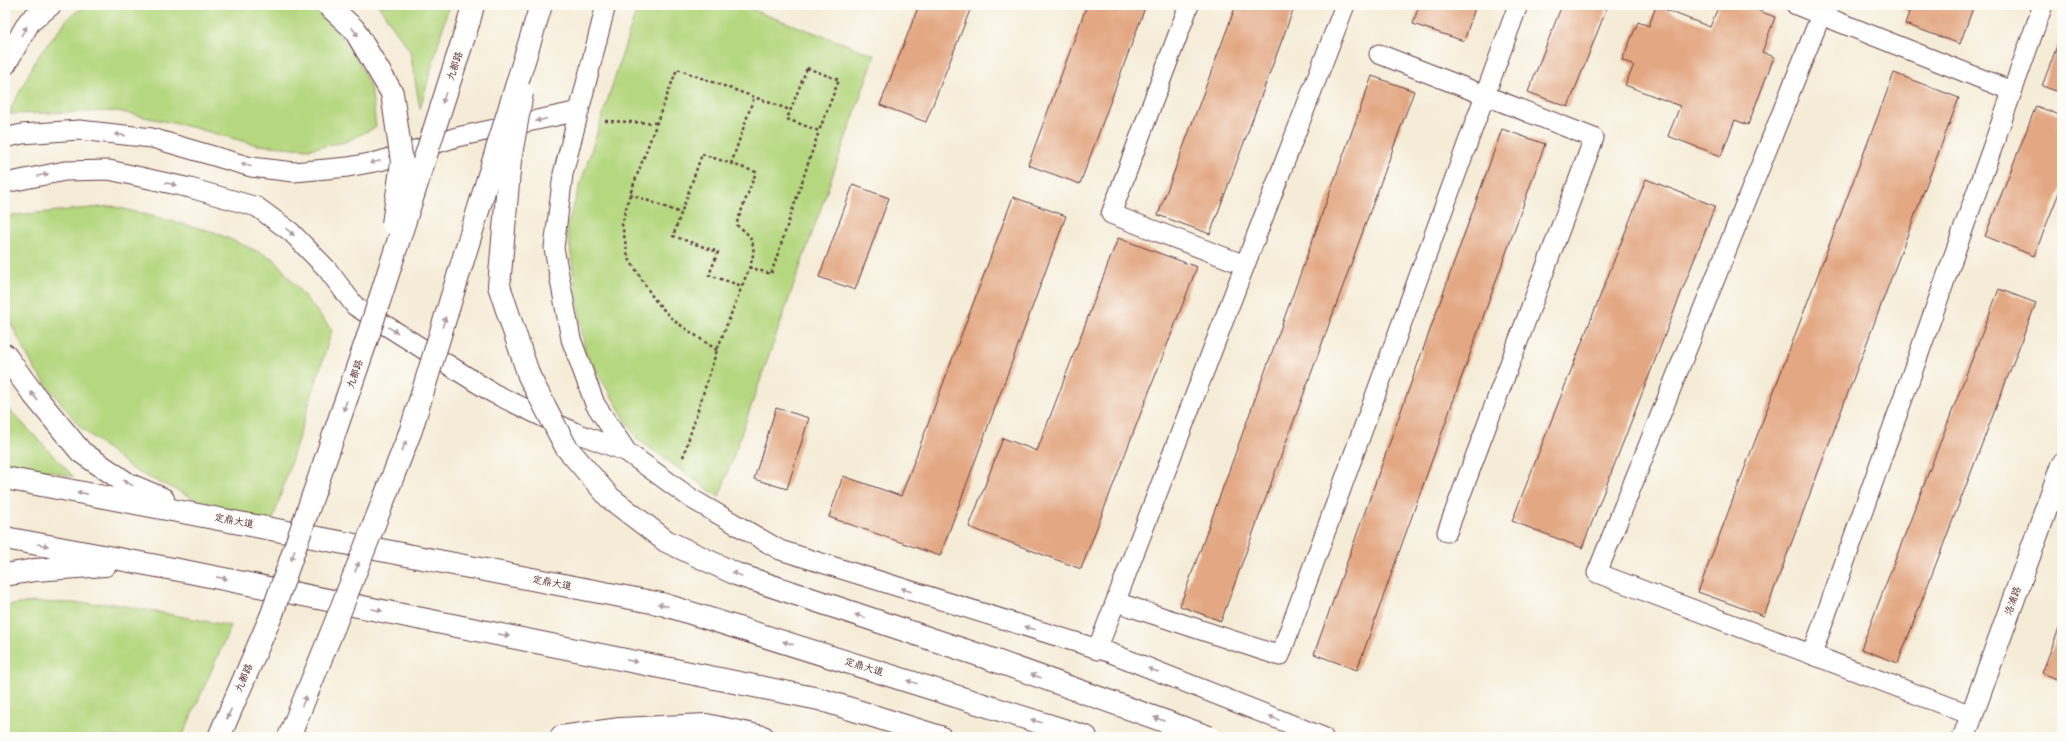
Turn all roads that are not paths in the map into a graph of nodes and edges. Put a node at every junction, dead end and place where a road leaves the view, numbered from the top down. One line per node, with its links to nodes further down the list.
1 (50, 5): 14 (main road, one-way to 1)
2 (328, 5): 21 (main road, one-way to 21, bridge)
3 (474, 5): 21 (main road, 九都路, one-way to 21, bridge)
4 (541, 5): 12 (main road, bridge)
5 (606, 5): 17 (lane)
6 (1189, 5): 20 (lane)
7 (1345, 5): 20 (lane)
8 (1518, 5): 16 (lane)
9 (1796, 5): 11 (lane)
10 (2043, 5): 15 (lane)
11 (1823, 10): 15 (lane); 33 (lane)
12 (532, 33): 36 (main road, one-way to 12, bridge); 41 (main road, one-way to 12, bridge)
13 (1379, 54): 16 (lane)
14 (5, 64)
15 (2012, 91): 33 (lane)
16 (1485, 95): 27 (lane); 31 (lane)
17 (579, 111): 18 (lane, one-way to 18); 23 (lane)
18 (5, 138)
19 (5, 183): 23 (lane, one-way to 23)
20 (1245, 265): 31 (lane)
21 (366, 342): 35 (main road, 九都路, one-way to 35, bridge)
22 (5, 355): 26 (main road, one-way to 22)
23 (627, 452): 32 (lane, one-way to 23)
24 (2062, 465): 34 (main road, 洛浦路)
25 (5, 478): 26 (main road, 定鼎大道, one-way to 25)
26 (202, 515): 40 (main road, 定鼎大道, one-way to 26)
27 (1447, 532)
28 (5, 538): 29 (main road, one-way to 29)
29 (184, 571): 30 (main road); 39 (main road, one-way to 39)
30 (5, 575)
31 (1116, 602): 32 (lane)
32 (1097, 650): 42 (lane, one-way to 32)
33 (1812, 654): 34 (lane)
34 (1971, 715): 43 (main road, 洛浦路)
35 (219, 737)
36 (289, 737)
37 (561, 737): 38 (main road)
38 (763, 737)
39 (940, 737)
40 (1086, 737)
41 (1209, 737)
42 (1323, 737)
43 (1964, 737)

